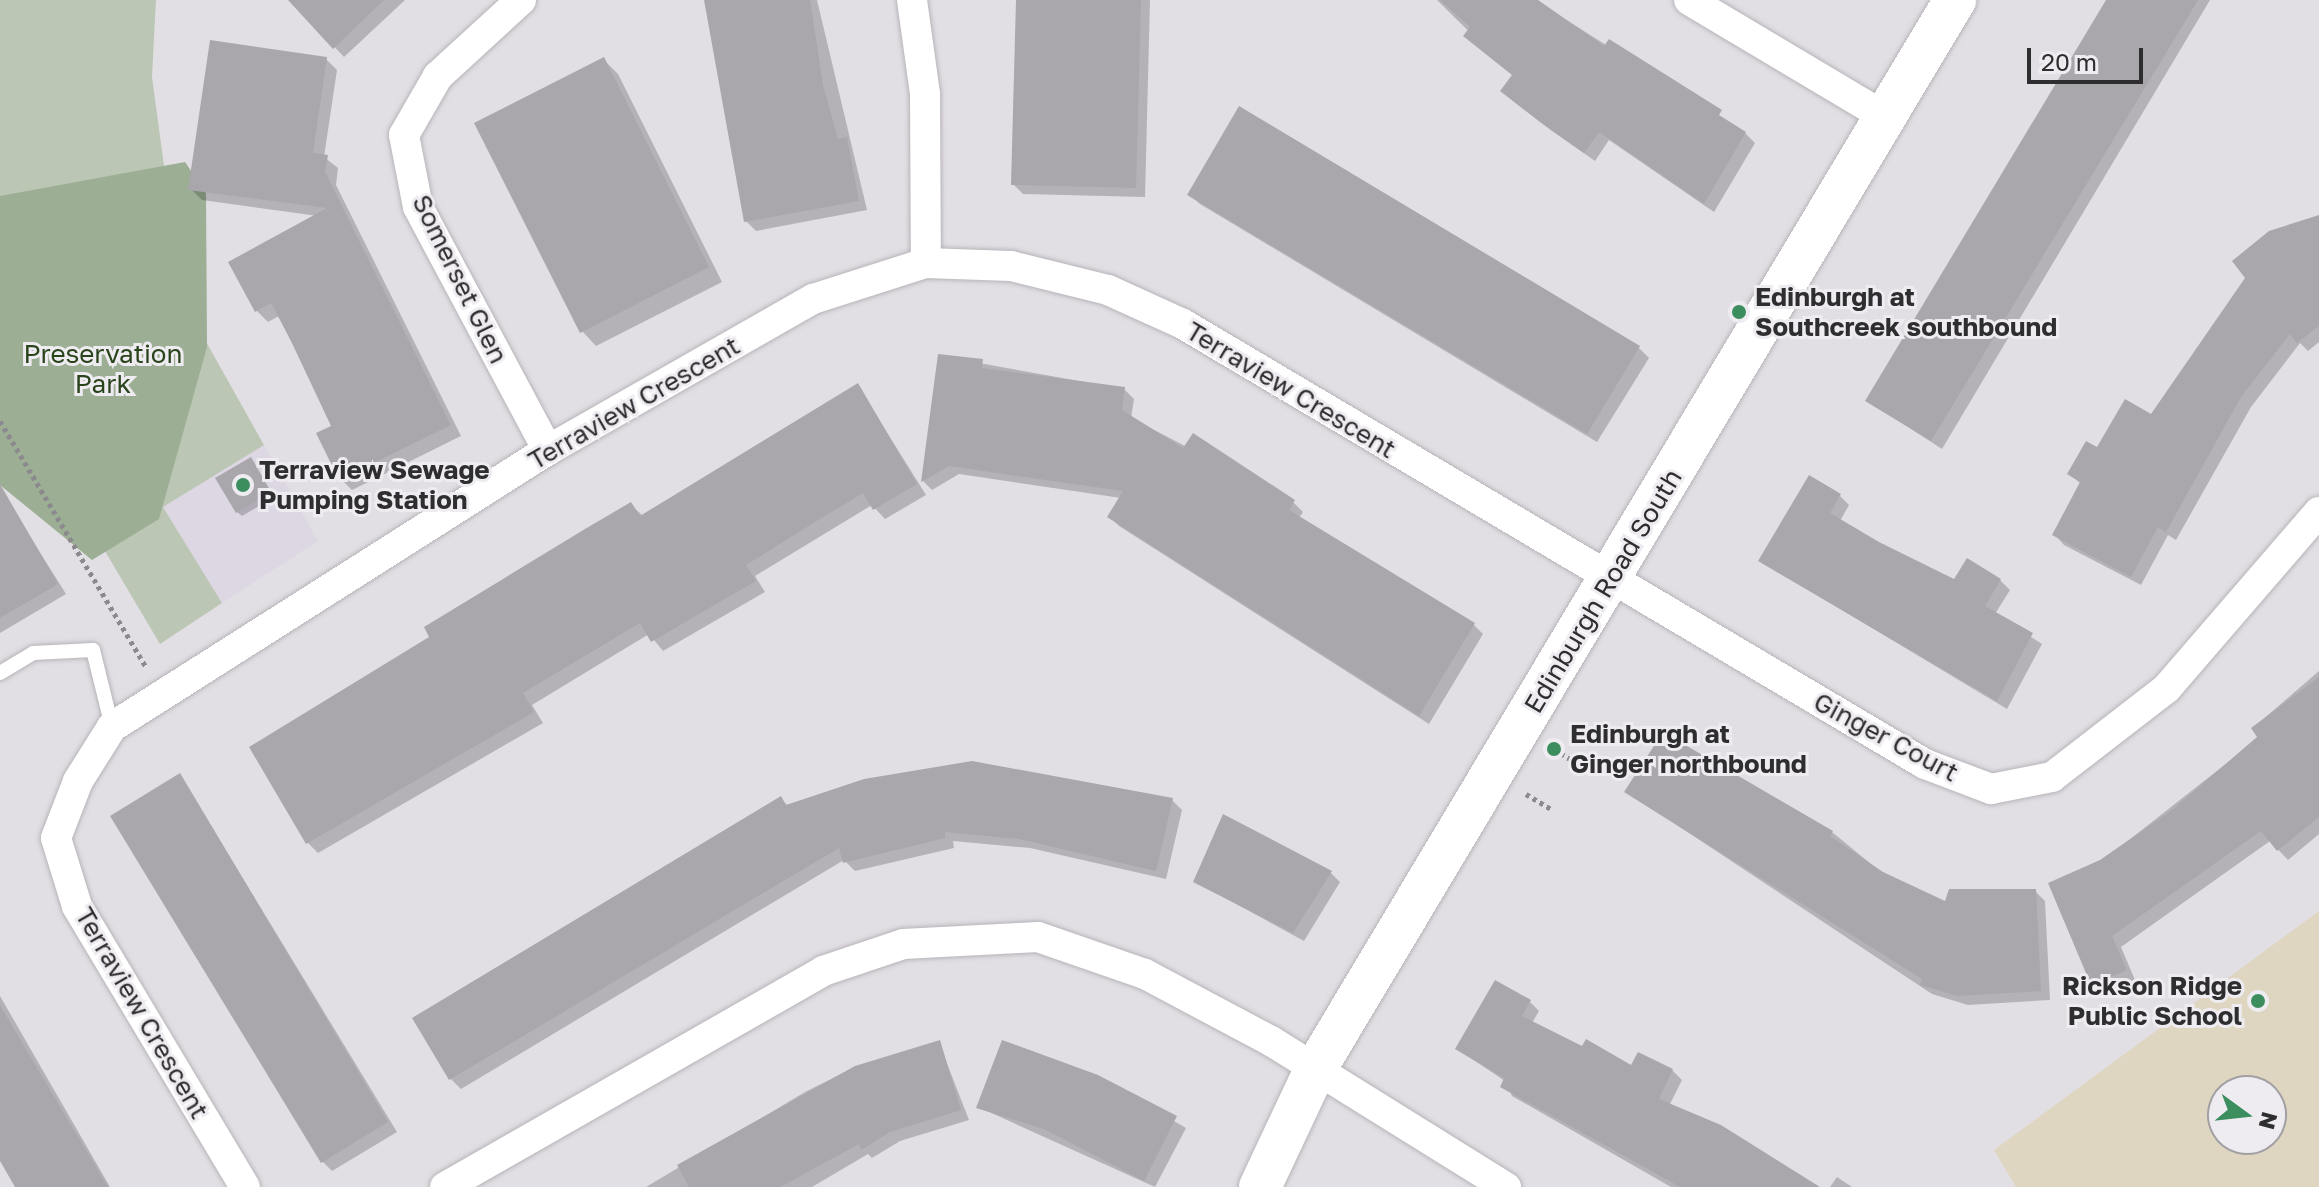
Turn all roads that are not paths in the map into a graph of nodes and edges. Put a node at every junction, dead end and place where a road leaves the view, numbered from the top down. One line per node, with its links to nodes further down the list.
1 (521, 0): 7 (street, Somerset Glen)
2 (912, 0): 6 (street)
3 (1689, 0): 5 (street)
4 (1955, 0): 5 (main road, Edinburgh Road South)
5 (1887, 118): 9 (main road, Edinburgh Road South)
6 (926, 263): 7 (street, Terraview Crescent); 9 (street, Terraview Crescent)
7 (548, 450): 11 (street, Terraview Crescent)
8 (2319, 512): 9 (street, Ginger Court)
9 (1608, 582): 12 (main road, Edinburgh Road South)
10 (0, 673): 11 (lane)
11 (112, 727): 14 (street, Terraview Crescent)
12 (1316, 1068): 13 (street); 15 (main road, Edinburgh Road South); 16 (street)
13 (454, 1186)
14 (245, 1187)
15 (1260, 1187)
16 (1506, 1187)

